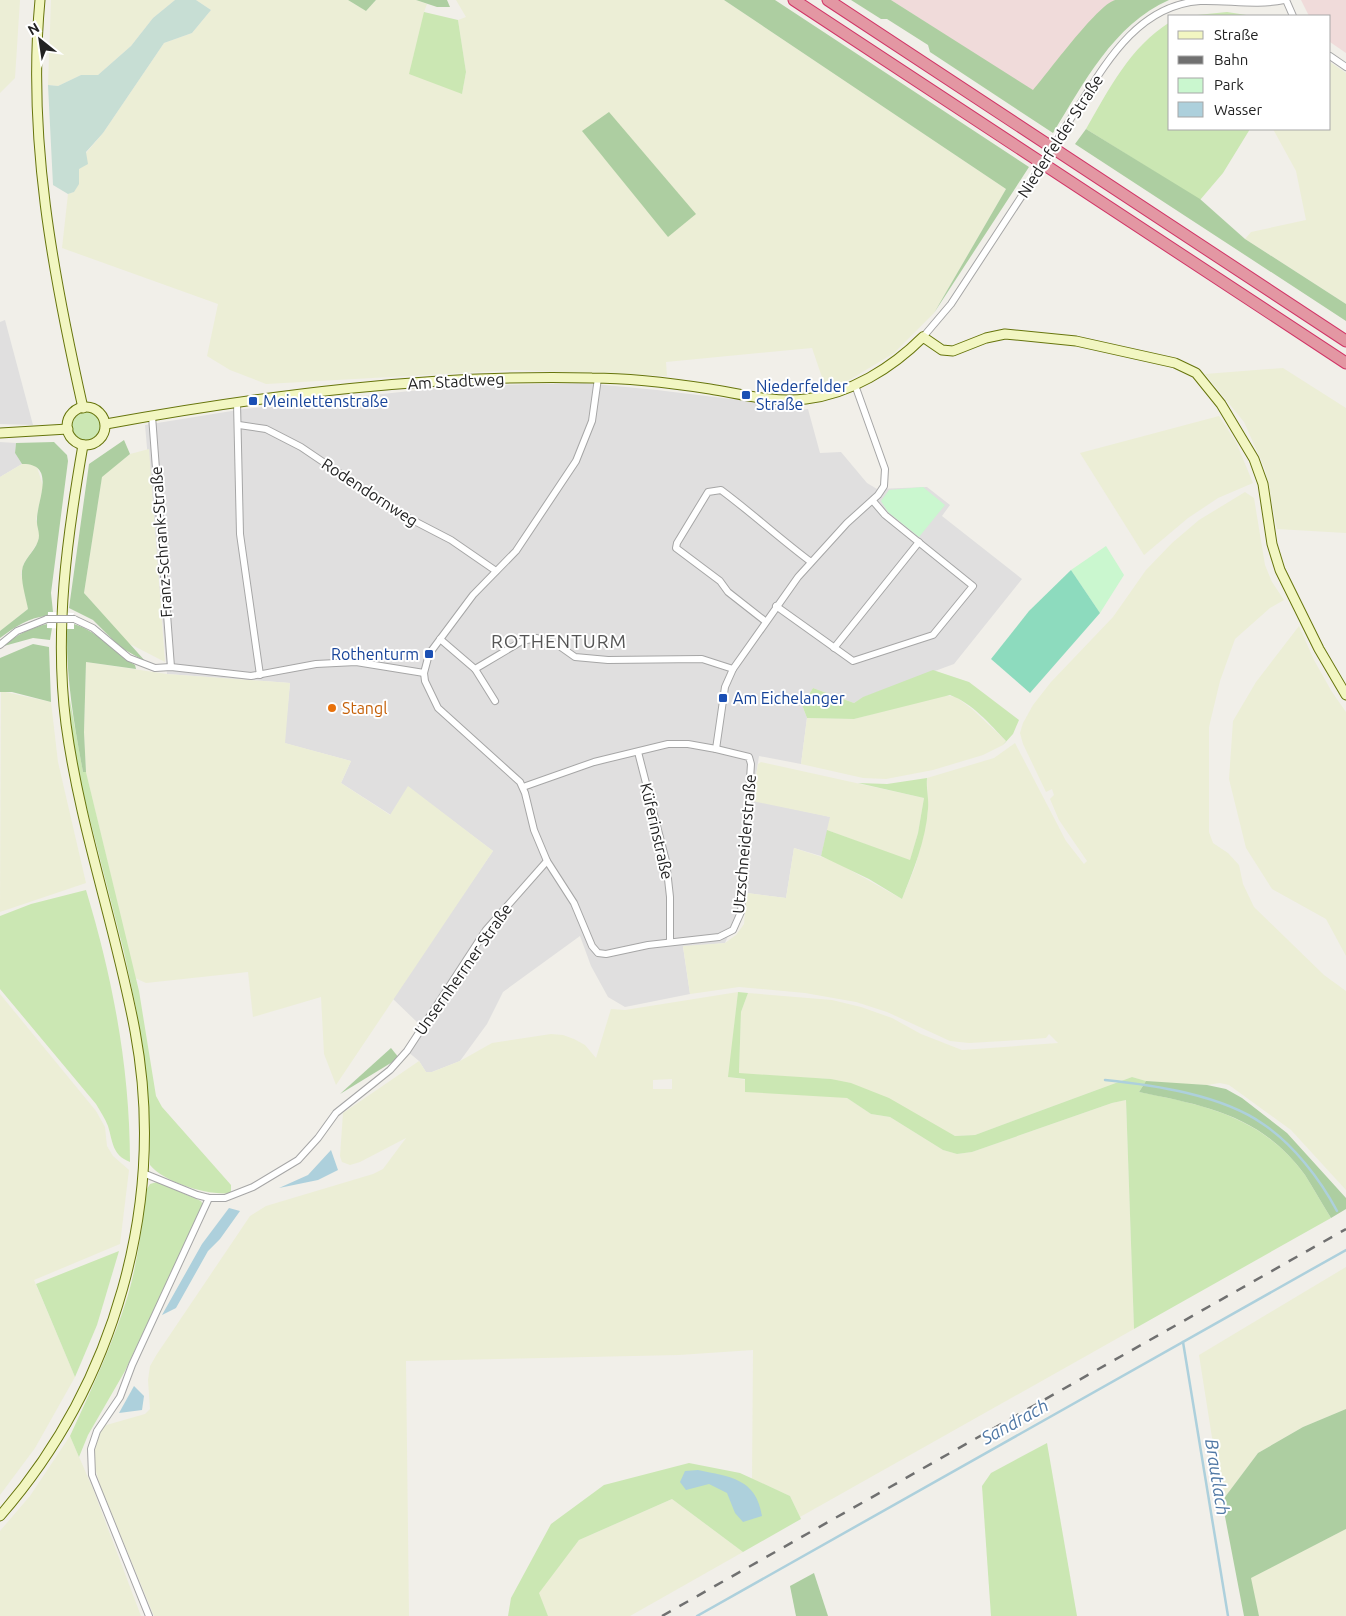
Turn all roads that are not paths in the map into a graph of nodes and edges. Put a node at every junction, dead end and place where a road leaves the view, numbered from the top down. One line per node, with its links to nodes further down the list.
1 (40, 0): 15 (main road)
2 (794, 0): 11 (highway)
3 (828, 0): 10 (highway)
4 (1285, 0): 5 (street, Niederfelder Straße); 6 (street)
5 (1189, 1): 9 (street, Niederfelder Straße, bridge)
6 (1292, 15)
7 (1331, 57): 8 (street)
8 (1346, 68)
9 (923, 338): 13 (main road, Niederfelder Straße); 36 (main road)
10 (1346, 341)
11 (1346, 363)
12 (598, 378): 13 (main road, Niederfelder Straße); 14 (main road, Am Stadtweg); 25 (street)
13 (855, 385): 22 (street)
14 (237, 403): 16 (main road, Am Stadtweg); 18 (street)
15 (83, 408): 17 (main road); 19 (main road)
16 (152, 416): 17 (main road, Am Stadtweg); 31 (street, Franz-Schrank-Straße)
17 (106, 424): 21 (main road)
18 (239, 425): 25 (street, Rodendornweg); 35 (street)
19 (68, 430): 20 (main road); 21 (main road)
20 (0, 433)
21 (84, 445): 43 (main road)
22 (873, 500): 23 (street); 24 (street)
23 (919, 542): 30 (street); 30 (street)
24 (811, 562): 26 (street); 27 (street)
25 (496, 571): 28 (street)
26 (776, 606): 27 (street); 30 (street)
27 (765, 621): 33 (street)
28 (440, 639): 32 (street); 34 (street)
29 (0, 645): 31 (street, bridge)
30 (834, 648)
31 (171, 667): 35 (street)
32 (475, 669): 33 (street); 37 (street)
33 (733, 669): 38 (street)
34 (424, 673): 35 (street); 40 (street)
35 (260, 675)
36 (1346, 695)
37 (495, 701)
38 (716, 749): 39 (street); 42 (street, Utzschneiderstraße)
39 (638, 752): 40 (street); 42 (street, Küferinstraße)
40 (523, 787): 41 (street)
41 (547, 861): 42 (street, Utzschneiderstraße); 44 (street, Unsernherrner Straße)
42 (670, 942)
43 (143, 1173): 44 (street); 45 (main road)
44 (209, 1198): 46 (street)
45 (0, 1516)
46 (149, 1616)

